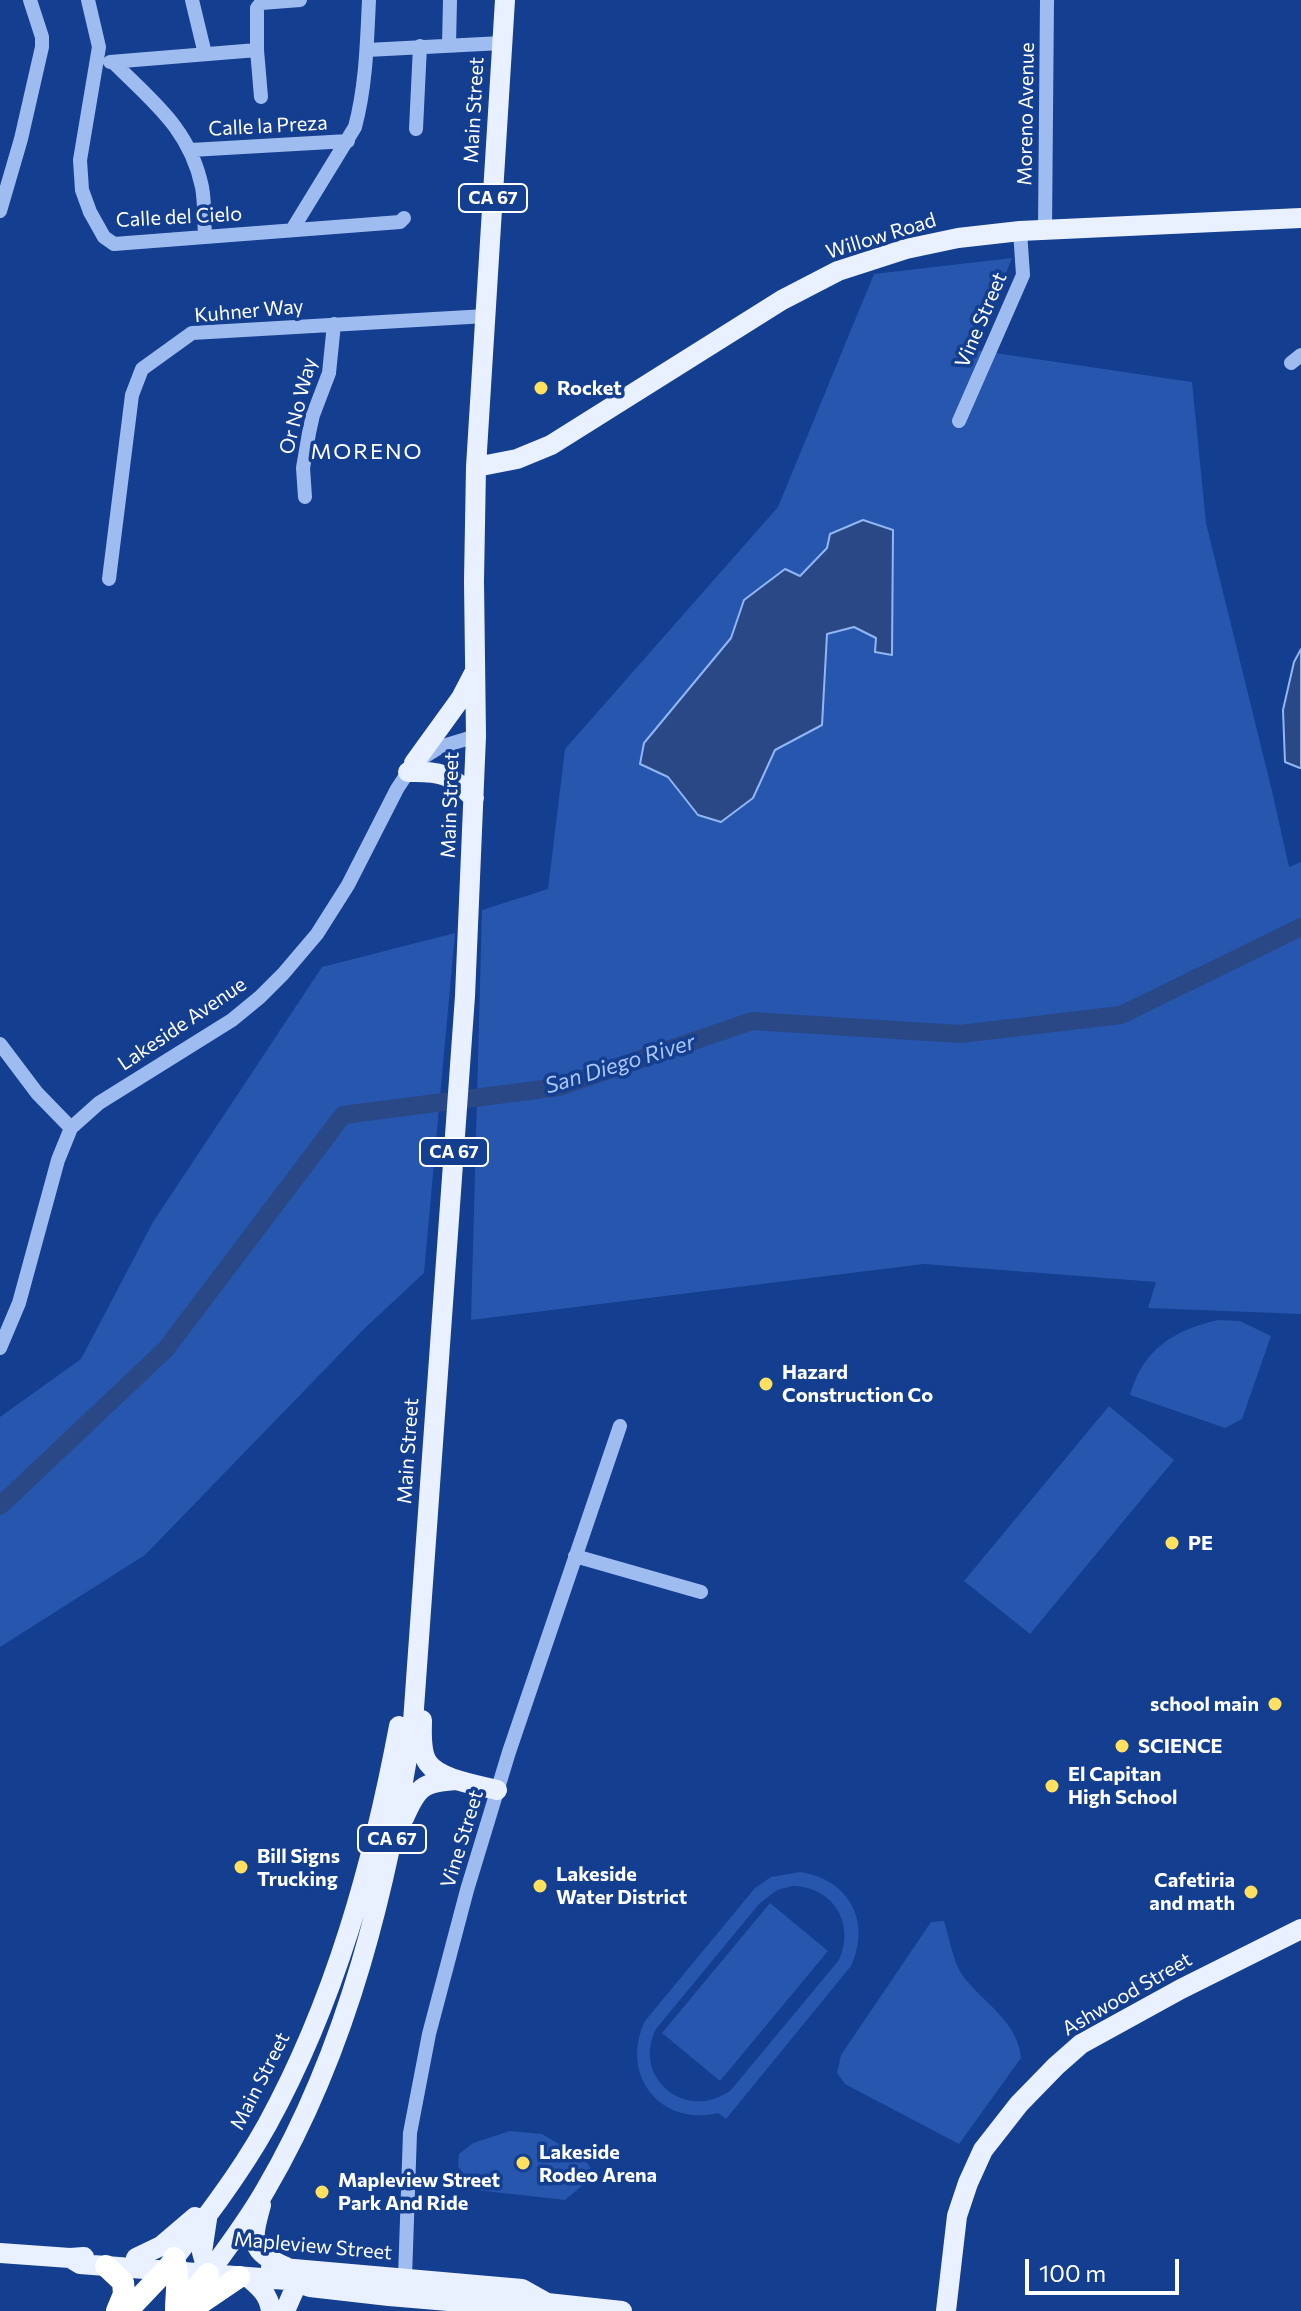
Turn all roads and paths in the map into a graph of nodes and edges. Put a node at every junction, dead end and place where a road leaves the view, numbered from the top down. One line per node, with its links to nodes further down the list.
1 (30, 0): 22 (street)
2 (88, 0): 17 (street, Calle del Cielo)
3 (192, 0): 15 (street)
4 (284, 0): 5 (street); 13 (street)
5 (300, 0)
6 (369, 0): 14 (street)
7 (450, 0): 11 (street)
8 (505, 0): 10 (main road, Main Street / CA 67)
9 (1047, 0): 25 (street, Moreno Avenue)
10 (502, 43): 11 (street); 29 (main road, Main Street / CA 67)
11 (449, 45): 12 (street)
12 (420, 46): 14 (street); 19 (street)
13 (257, 50): 15 (street); 18 (street)
14 (367, 50): 20 (street)
15 (205, 54): 16 (street)
16 (113, 62): 17 (street); 21 (street)
17 (97, 63): 28 (street, Calle del Cielo)
18 (261, 97)
19 (416, 129)
20 (348, 141): 21 (street, Calle la Preza); 26 (street)
21 (191, 150): 28 (street)
22 (0, 211)
23 (404, 218): 26 (street, Calle del Cielo)
24 (1301, 218): 25 (main road, Willow Road)
25 (1045, 229): 27 (main road, Willow Road)
26 (292, 230): 28 (street, Calle del Cielo)
27 (1020, 231): 31 (street, Vine Street); 32 (main road, Willow Road)
28 (205, 237)
29 (486, 316): 30 (street, Kuhner Way); 32 (main road, Main Street / CA 67)
30 (334, 324): 33 (street, Or No Way); 34 (street, Kuhner Way)
31 (959, 421)
32 (476, 467): 35 (main road, Main Street / CA 67)
33 (305, 497)
34 (109, 579)
35 (475, 669): 36 (main road, Main Street / CA 67); 37 (main road)
36 (476, 736): 37 (street); 38 (main road, Main Street / CA 67)
37 (411, 767): 38 (main road); 40 (street, Lakeside Avenue)
38 (474, 798): 45 (main road, Main Street / CA 67)
39 (0, 1044): 40 (street)
40 (71, 1128): 41 (street, Lakeside Avenue)
41 (0, 1348)
42 (620, 1426): 43 (street, Vine Street)
43 (575, 1556): 44 (street); 47 (street, Vine Street)
44 (701, 1592)
45 (420, 1612): 46 (main road); 48 (main road, Main Street / CA 67); 51 (main road, Main Street / CA 67)
46 (456, 1780): 47 (main road); 48 (main road)
47 (497, 1790): 60 (street, Vine Street)
48 (390, 1852): 50 (main road, Main Street / CA 67)
49 (1301, 1929): 69 (main road, Ashwood Street)
50 (266, 2189): 56 (main road, Main Street / CA 67); 58 (main road)
51 (210, 2212): 54 (main road); 56 (main road); 57 (main road, Main Street / CA 67)
52 (0, 2253): 53 (main road, Mapleview Street)
53 (70, 2258): 54 (main road, Mapleview Street); 55 (main road, Mapleview Street)
54 (136, 2258): 57 (main road, Mapleview Street)
55 (106, 2266): 57 (main road, Mapleview Street); 63 (highway)
56 (209, 2266): 57 (main road, Mapleview Street); 58 (main road, Mapleview Street); 59 (main road, Mapleview Street); 65 (highway, CA 67)
57 (172, 2267): 64 (highway, CA 67); 65 (highway)
58 (296, 2273): 59 (main road, Mapleview Street); 60 (main road, Mapleview Street); 62 (main road, Mapleview Street); 67 (main road)
59 (244, 2277): 65 (highway); 66 (main road)
60 (405, 2277): 61 (main road, Mapleview Street)
61 (547, 2303): 62 (main road, Mapleview Street); 68 (main road, Mapleview Street)
62 (388, 2304)
63 (117, 2311)
64 (127, 2311)
65 (178, 2311)
66 (271, 2311)
67 (285, 2311)
68 (622, 2311)
69 (946, 2311)

